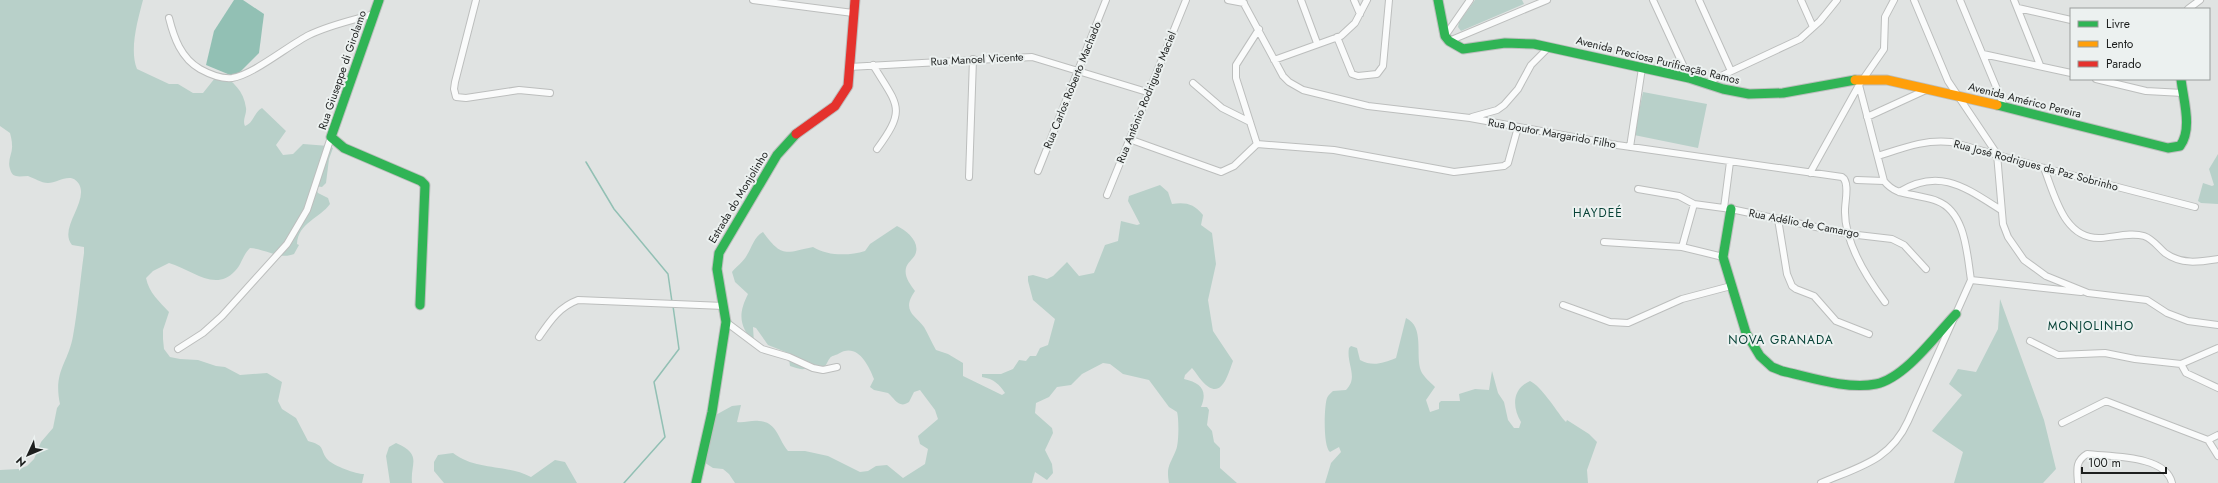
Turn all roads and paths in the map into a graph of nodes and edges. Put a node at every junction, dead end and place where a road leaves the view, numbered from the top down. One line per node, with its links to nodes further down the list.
1 (379, 0): 29 (street, Rua Giuseppe di Girolamo)
2 (476, 0): 57 (street)
3 (753, 0): 4 (street)
4 (757, 0): 28 (street)
5 (855, 0): 28 (street, Estrada do Monjolinho)
6 (1106, 0): 46 (street, Rua Carlos Roberto Machado)
7 (1186, 0): 56 (street, Rua Antônio Rodrigues Maciel)
8 (1228, 0): 25 (street)
9 (1301, 0): 37 (street)
10 (1354, 0): 30 (street)
11 (1367, 0): 30 (street)
12 (1389, 0): 35 (street)
13 (1438, 0): 36 (street)
14 (1470, 0): 36 (street)
15 (1547, 0): 36 (street)
16 (1653, 0): 49 (street)
17 (1699, 0): 47 (street)
18 (1801, 0): 33 (street)
19 (1838, 0): 33 (street)
20 (1894, 0): 52 (street)
21 (1914, 0): 58 (street)
22 (1960, 0): 39 (street)
23 (2014, 0): 26 (street)
24 (2200, 0): 27 (street)
25 (1243, 1): 34 (street, Rua Doutor Margarido Filho)
26 (2018, 8): 32 (street); 42 (street)
27 (2189, 8)
28 (853, 13): 44 (street, Estrada do Monjolinho)
29 (374, 14): 31 (street); 65 (street, Rua Giuseppe di Girolamo)
30 (1360, 14): 35 (street)
31 (169, 18)
32 (2070, 20)
33 (1813, 27): 47 (street)
34 (1259, 29): 41 (street, Rua Doutor Margarido Filho); 63 (street)
35 (1337, 37): 37 (street)
36 (1447, 38): 38 (street, Avenida Preciosa Purificação Ramos)
37 (1317, 43): 41 (street)
38 (1549, 47): 45 (street, Avenida Preciosa Purificação Ramos); 62 (street)
39 (1983, 54): 42 (street); 60 (street)
40 (973, 59): 43 (street, Rua Manoel Vicente); 46 (street, Rua Manoel Vicente); 76 (street)
41 (1274, 60): 62 (street, Rua Doutor Margarido Filho)
42 (2040, 65): 48 (street)
43 (873, 66): 44 (street, Rua Manoel Vicente); 69 (street)
44 (849, 67): 99 (street, Estrada do Monjolinho)
45 (1642, 68): 49 (street, Avenida Preciosa Purificação Ramos); 68 (street)
46 (1078, 71): 56 (street, Rua Manoel Vicente); 74 (street, Rua Carlos Roberto Machado)
47 (1731, 72): 54 (street)
48 (2070, 73)
49 (1689, 78): 54 (street, Avenida Preciosa Purificação Ramos)
50 (2100, 80): 59 (street)
51 (2181, 80): 59 (street)
52 (1861, 82): 54 (street, Avenida Preciosa Purificação Ramos); 55 (street, Avenida Américo Pereira); 61 (street); 75 (street)
53 (1193, 83): 63 (street)
54 (1706, 83)
55 (1928, 89): 58 (street, Avenida Américo Pereira); 61 (street)
56 (1147, 92): 66 (street, Rua Antônio Rodrigues Maciel)
57 (550, 93)
58 (1955, 94): 60 (street, Avenida Américo Pereira); 70 (street)
59 (2183, 94): 60 (street, Avenida Américo Pereira)
60 (2004, 106)
61 (1867, 117): 71 (street)
62 (1470, 118): 64 (street, Rua Doutor Margarido Filho)
63 (1250, 122): 67 (street)
64 (1518, 127): 67 (street); 68 (street, Rua Doutor Margarido Filho)
65 (331, 137): 97 (street, Rua Giuseppe di Girolamo); 107 (street)
66 (1129, 139): 67 (street); 81 (street, Rua Antônio Rodrigues Maciel)
67 (1257, 144)
68 (1630, 147): 72 (street, Rua Doutor Margarido Filho)
69 (877, 149)
70 (1997, 154): 71 (street, Rua José Rodrigues da Paz Sobrinho); 73 (street, Rua José Rodrigues da Paz Sobrinho); 85 (street)
71 (1878, 156): 78 (street)
72 (1730, 162): 75 (street, Rua Doutor Margarido Filho); 84 (street)
73 (2044, 168): 83 (street, Rua José Rodrigues da Paz Sobrinho); 91 (street)
74 (1038, 171)
75 (1810, 173): 87 (street, Rua Doutor Margarido Filho)
76 (969, 177)
77 (1857, 180): 78 (street)
78 (1884, 181): 80 (street)
79 (1638, 189): 82 (street, Rua Adélio de Camargo)
80 (1899, 192): 85 (street); 93 (street)
81 (1107, 195)
82 (1694, 204): 84 (street, Rua Adélio de Camargo); 89 (street)
83 (2195, 207)
84 (1727, 208): 86 (street, Rua Adélio de Camargo); 90 (street)
85 (2001, 210): 95 (street)
86 (1778, 219): 87 (street, Rua Adélio de Camargo); 103 (street)
87 (1849, 234): 92 (street, Rua Adélio de Camargo); 96 (street)
88 (1604, 242): 89 (street)
89 (1682, 247): 90 (street)
90 (1723, 257): 94 (street)
91 (2218, 259)
92 (1926, 269)
93 (1971, 280): 95 (street); 100 (street)
94 (1731, 286): 98 (street); 100 (street)
95 (2088, 293): 102 (street)
96 (1885, 302)
97 (420, 305)
98 (1563, 305)
99 (724, 306): 101 (street, Estrada do Monjolinho); 104 (street)
100 (1956, 314): 116 (street)
101 (726, 322): 109 (street); 115 (street, Estrada do Monjolinho)
102 (2218, 325)
103 (1869, 334)
104 (538, 336)
105 (2030, 341): 108 (street)
106 (2218, 348): 108 (street)
107 (178, 349)
108 (2181, 364): 110 (street)
109 (837, 368)
110 (2218, 388)
111 (2062, 423): 113 (street)
112 (2218, 435): 113 (street)
113 (2208, 440): 114 (street)
114 (2218, 456)
115 (696, 483)
116 (1821, 483)
117 (2078, 483): 118 (street)
118 (2172, 483)

